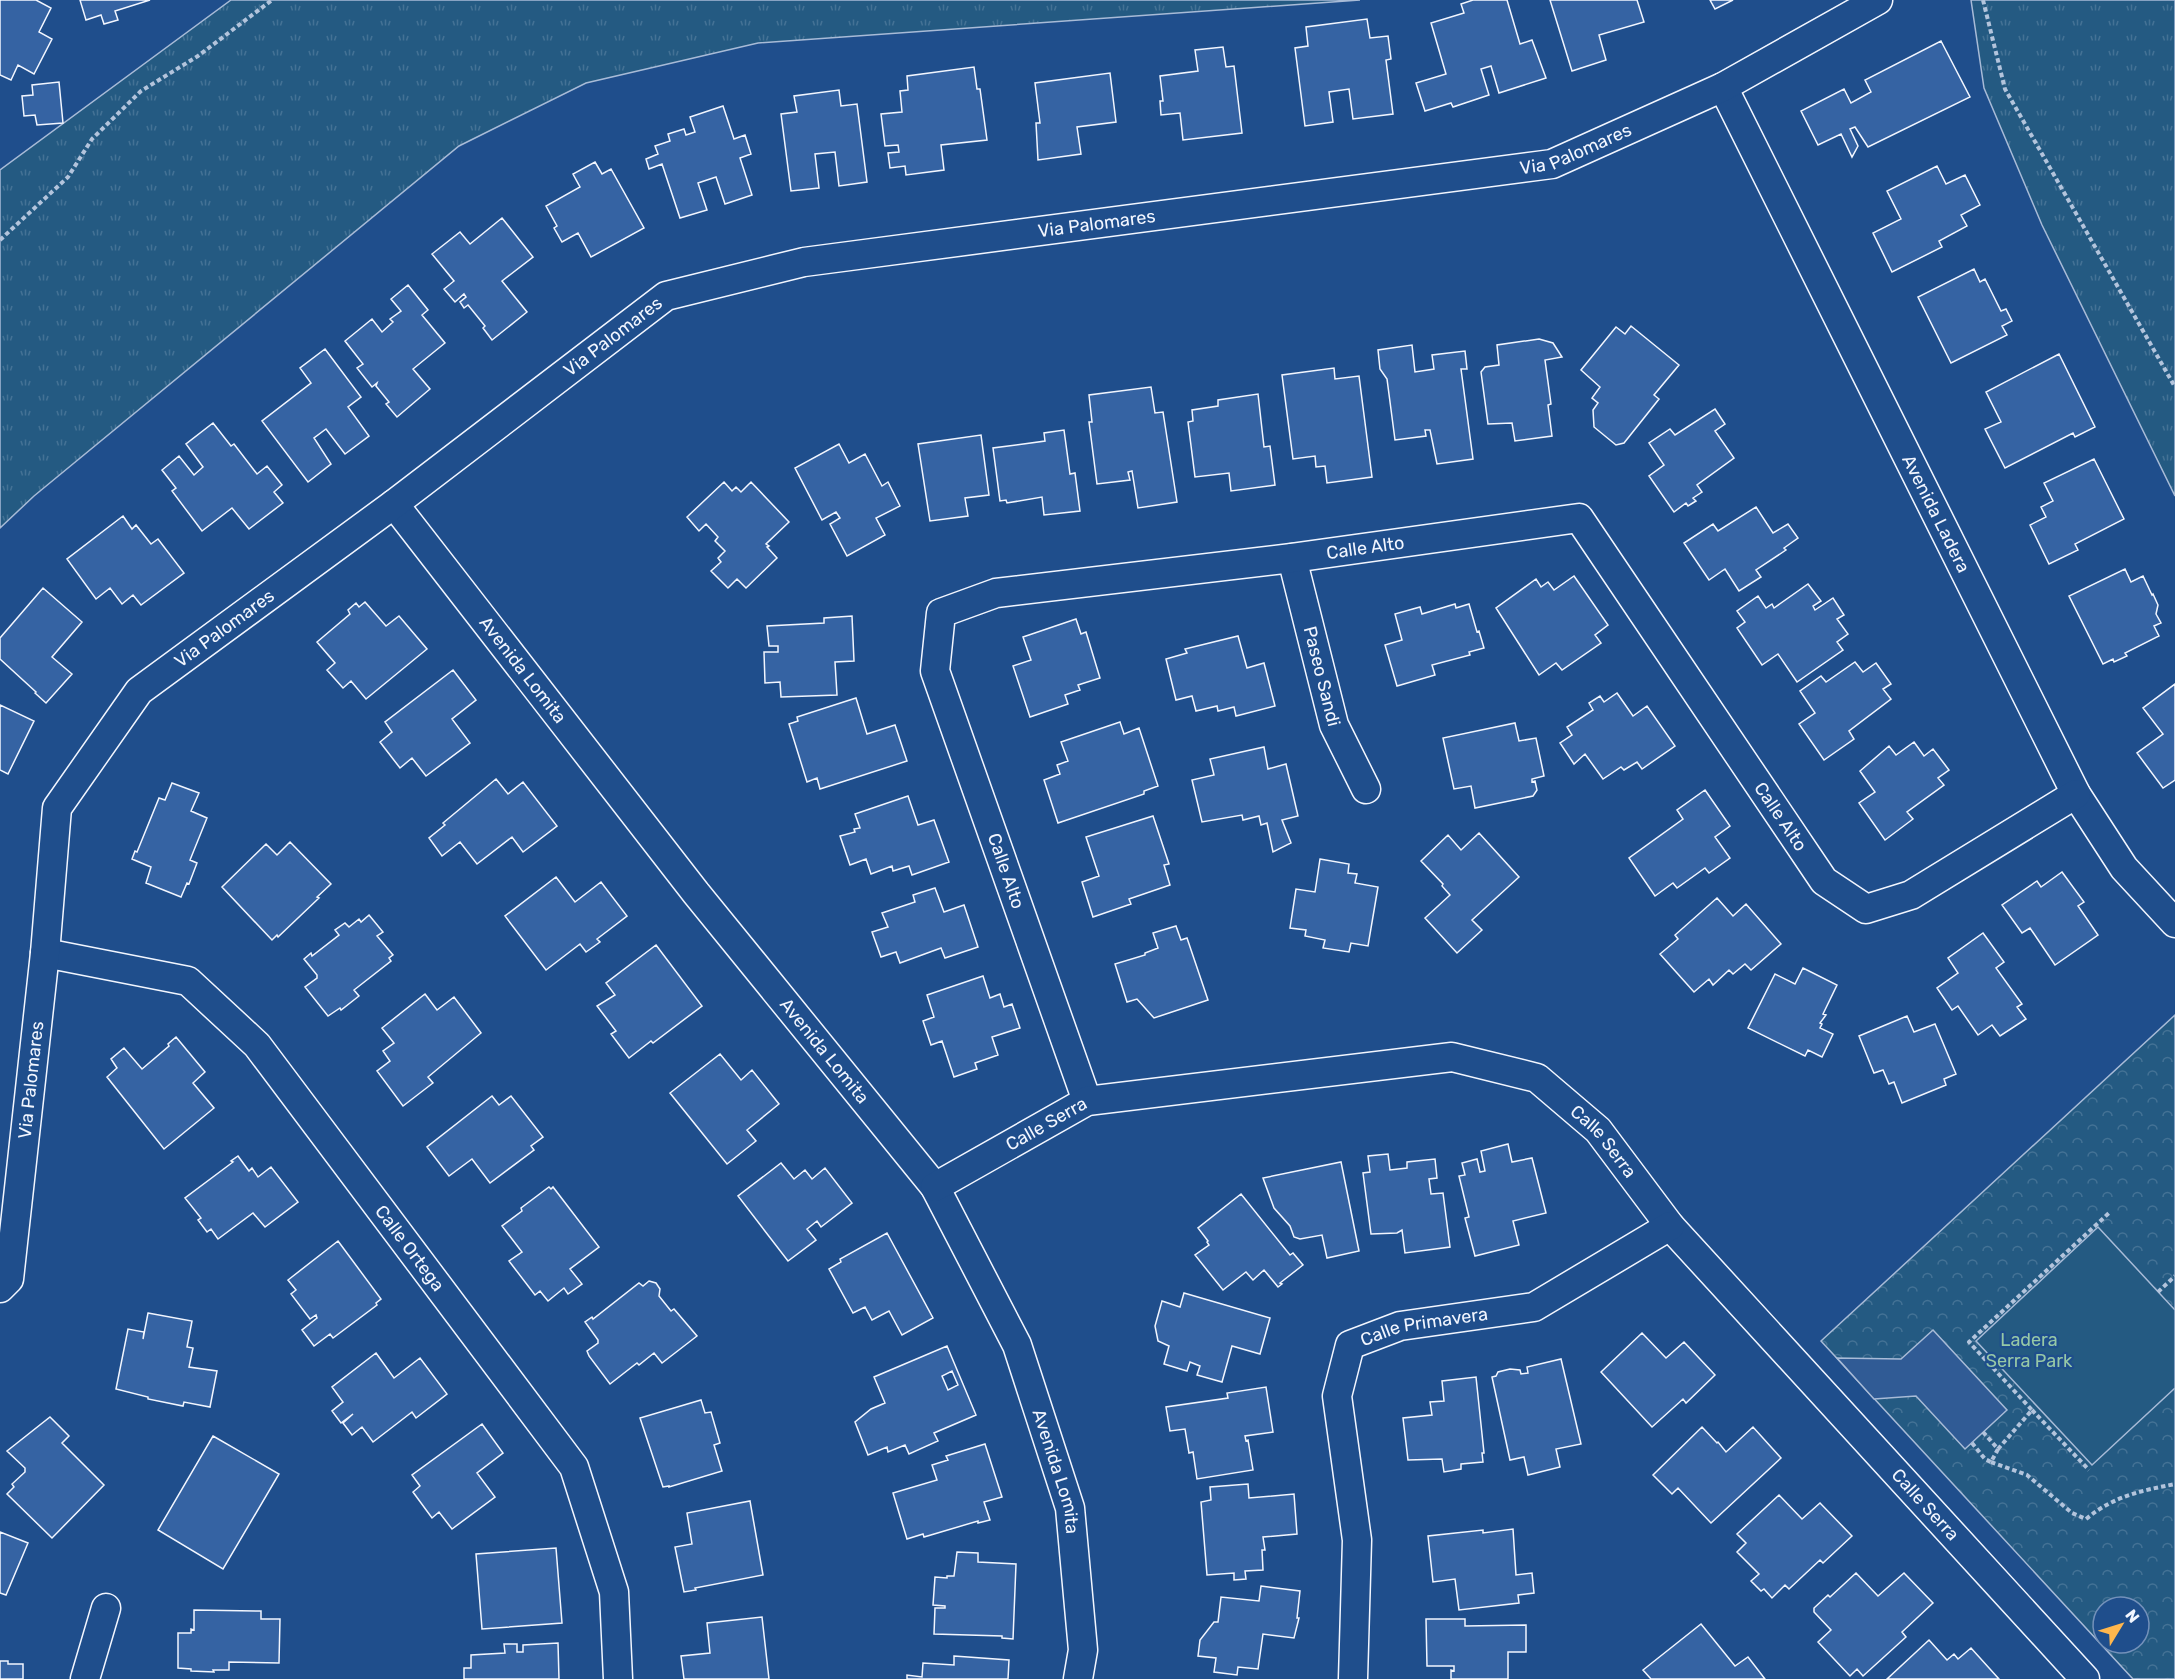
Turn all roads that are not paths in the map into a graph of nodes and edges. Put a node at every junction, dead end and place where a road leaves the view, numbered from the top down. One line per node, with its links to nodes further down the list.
1 (1878, 0): 2 (street, Via Palomares)
2 (1723, 87): 3 (street, Via Palomares); 6 (street, Avenida Ladera)
3 (394, 504): 8 (street, Via Palomares); 10 (street, Avenida Lomita)
4 (1292, 558): 5 (street, Paseo Sandi); 6 (street, Calle Alto); 9 (street, Calle Alto)
5 (1366, 789)
6 (2076, 794): 7 (street, Avenida Ladera)
7 (2175, 923)
8 (45, 953): 12 (street, Via Palomares); 15 (street, Calle Ortega)
9 (1087, 1101): 10 (street, Calle Serra); 11 (street, Calle Serra)
10 (935, 1187): 16 (street, Avenida Lomita)
11 (1670, 1226): 17 (street, Calle Primavera); 18 (street, Calle Serra)
12 (0, 1288)
13 (106, 1608): 14 (street)
14 (85, 1679)
15 (618, 1679)
16 (1078, 1679)
17 (1353, 1679)
18 (2085, 1679)

